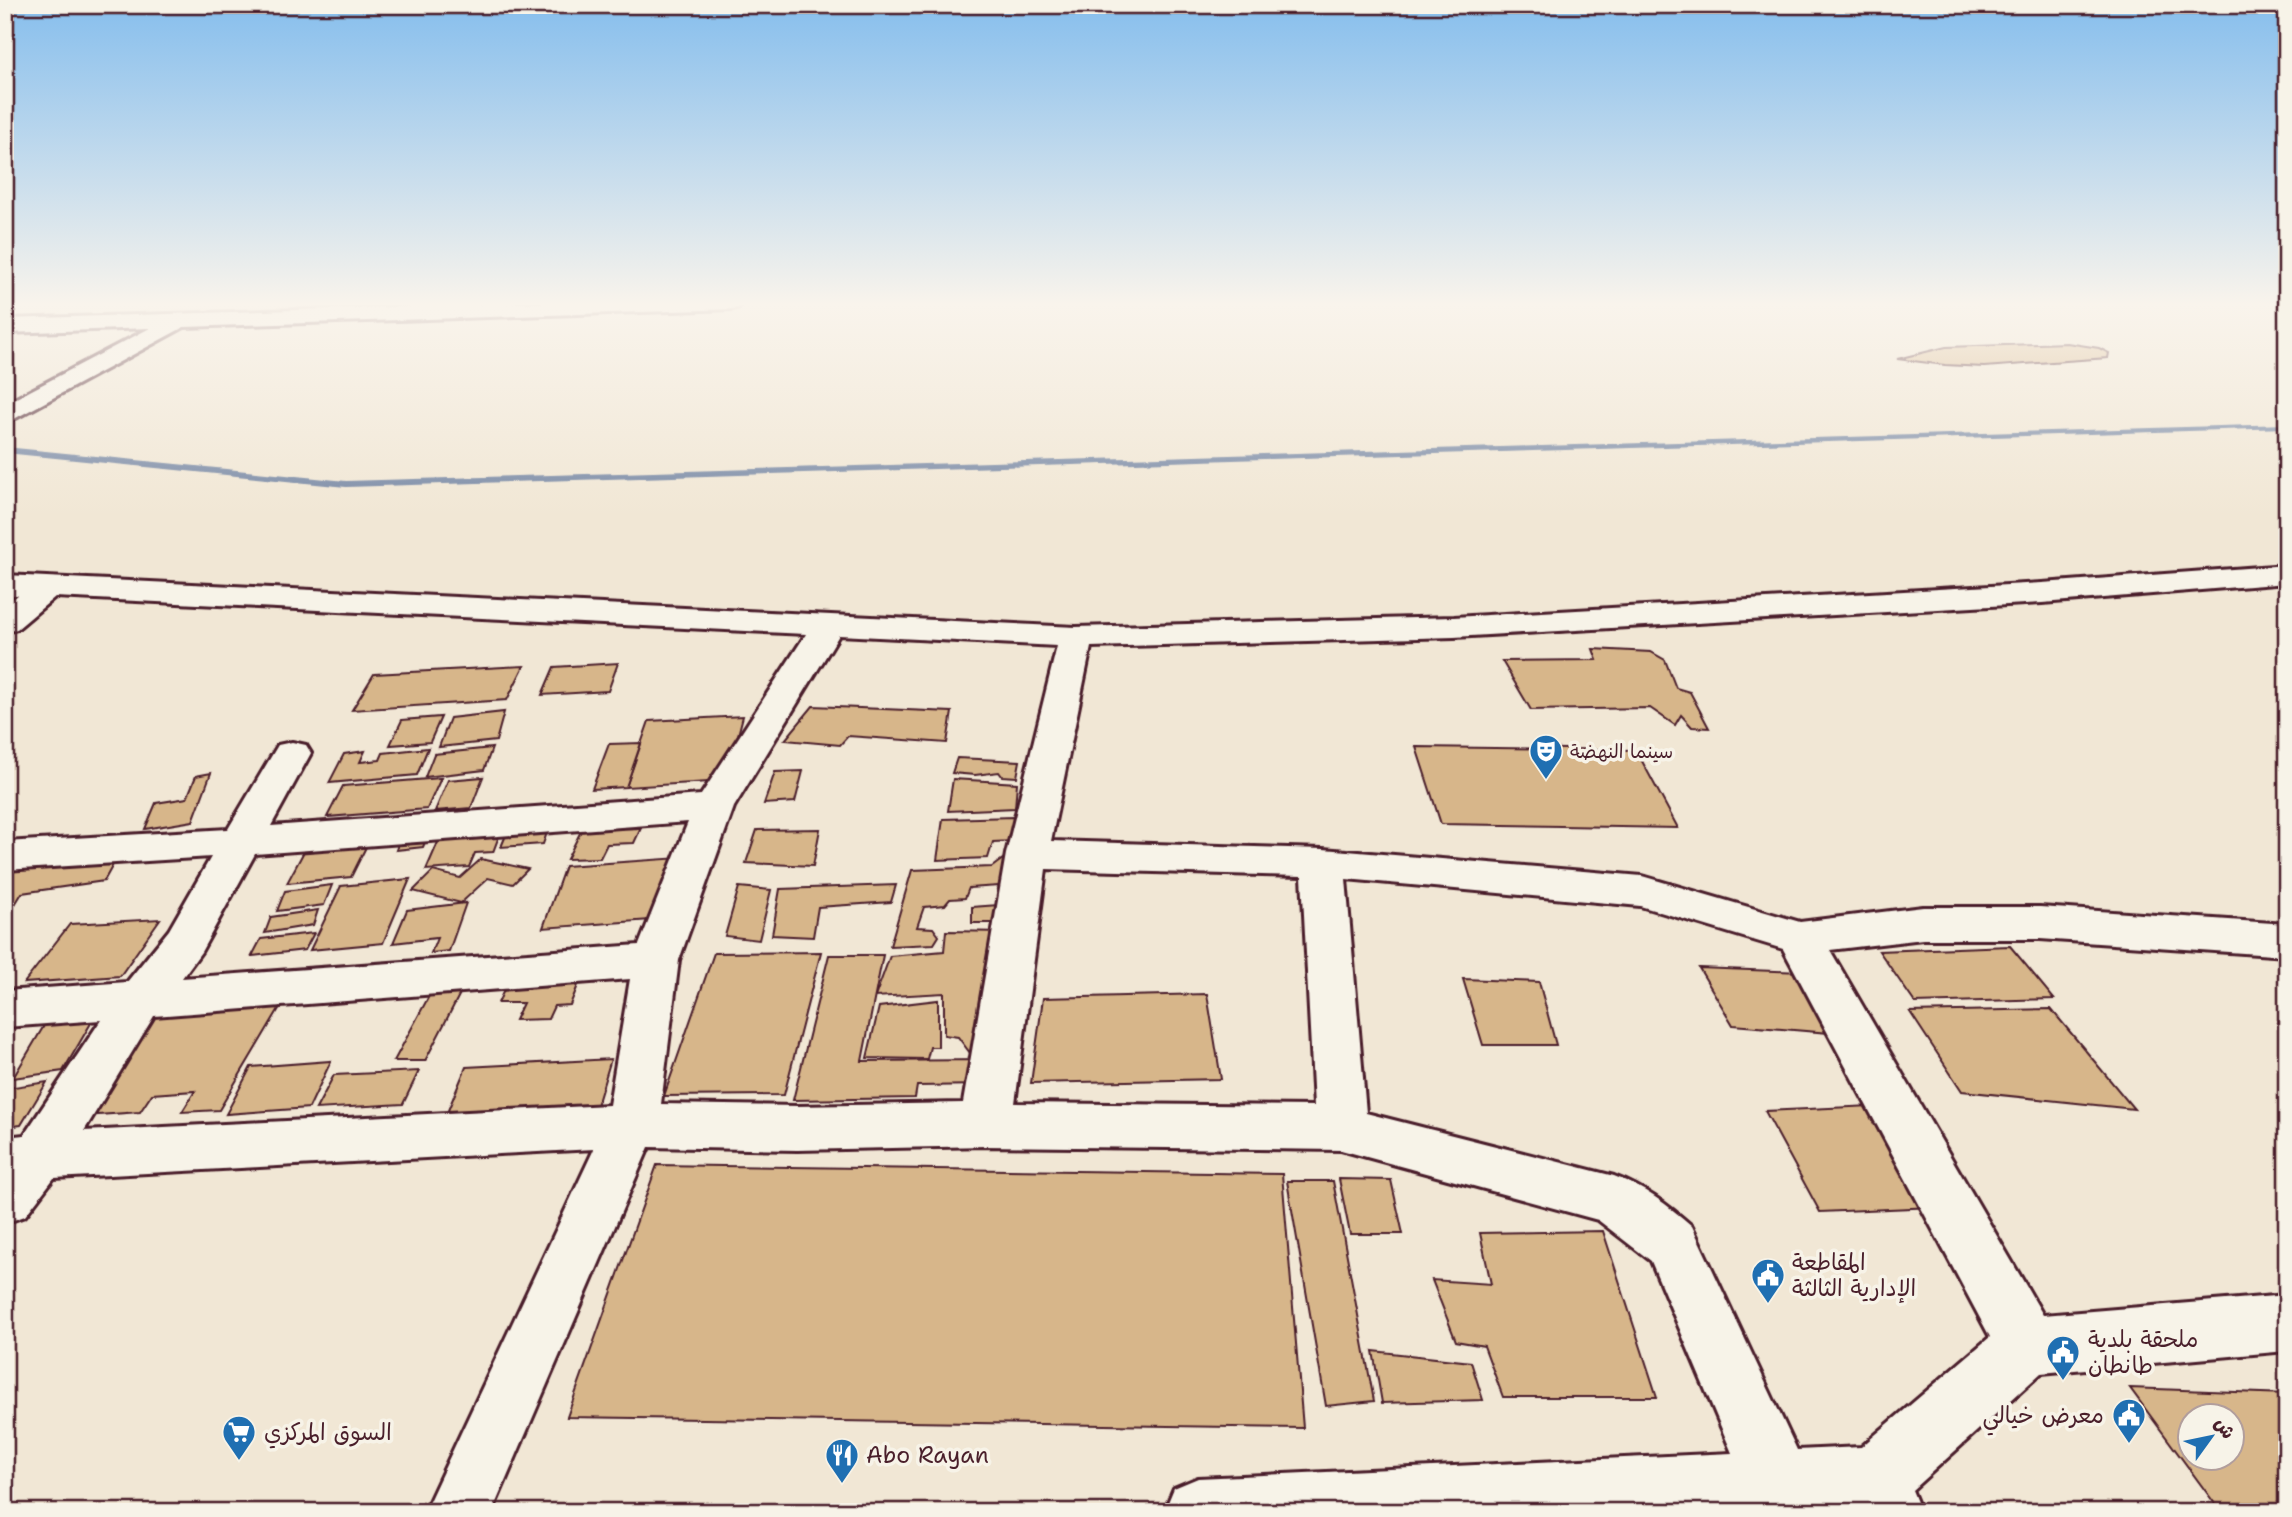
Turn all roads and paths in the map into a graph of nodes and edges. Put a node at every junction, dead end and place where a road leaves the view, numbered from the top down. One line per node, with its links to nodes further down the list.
1 (81, 374): 2 (street)
2 (5, 414)
3 (2287, 574): 8 (street)
4 (5, 585): 5 (street)
5 (46, 587): 6 (street); 7 (street)
6 (5, 622)
7 (828, 626): 8 (street); 10 (street)
8 (1076, 637): 12 (street)
9 (292, 753): 11 (street)
10 (714, 807): 11 (street); 17 (street)
11 (240, 842): 13 (street); 18 (street)
12 (1027, 854): 14 (street); 20 (street)
13 (5, 856)
14 (1323, 863): 15 (street); 22 (street)
15 (1800, 938): 16 (street); 26 (street)
16 (2287, 940)
17 (656, 960): 18 (street); 21 (street)
18 (140, 999): 19 (street); 23 (street)
19 (5, 1009)
20 (986, 1124): 21 (street); 22 (street)
21 (632, 1125): 23 (street); 29 (street)
22 (1341, 1128): 27 (street)
23 (23, 1158): 24 (street)
24 (5, 1199)
25 (2287, 1323): 26 (street)
26 (2027, 1345): 28 (street)
27 (1778, 1483): 28 (street); 30 (street)
28 (1881, 1496)
29 (458, 1512)
30 (1198, 1512)

